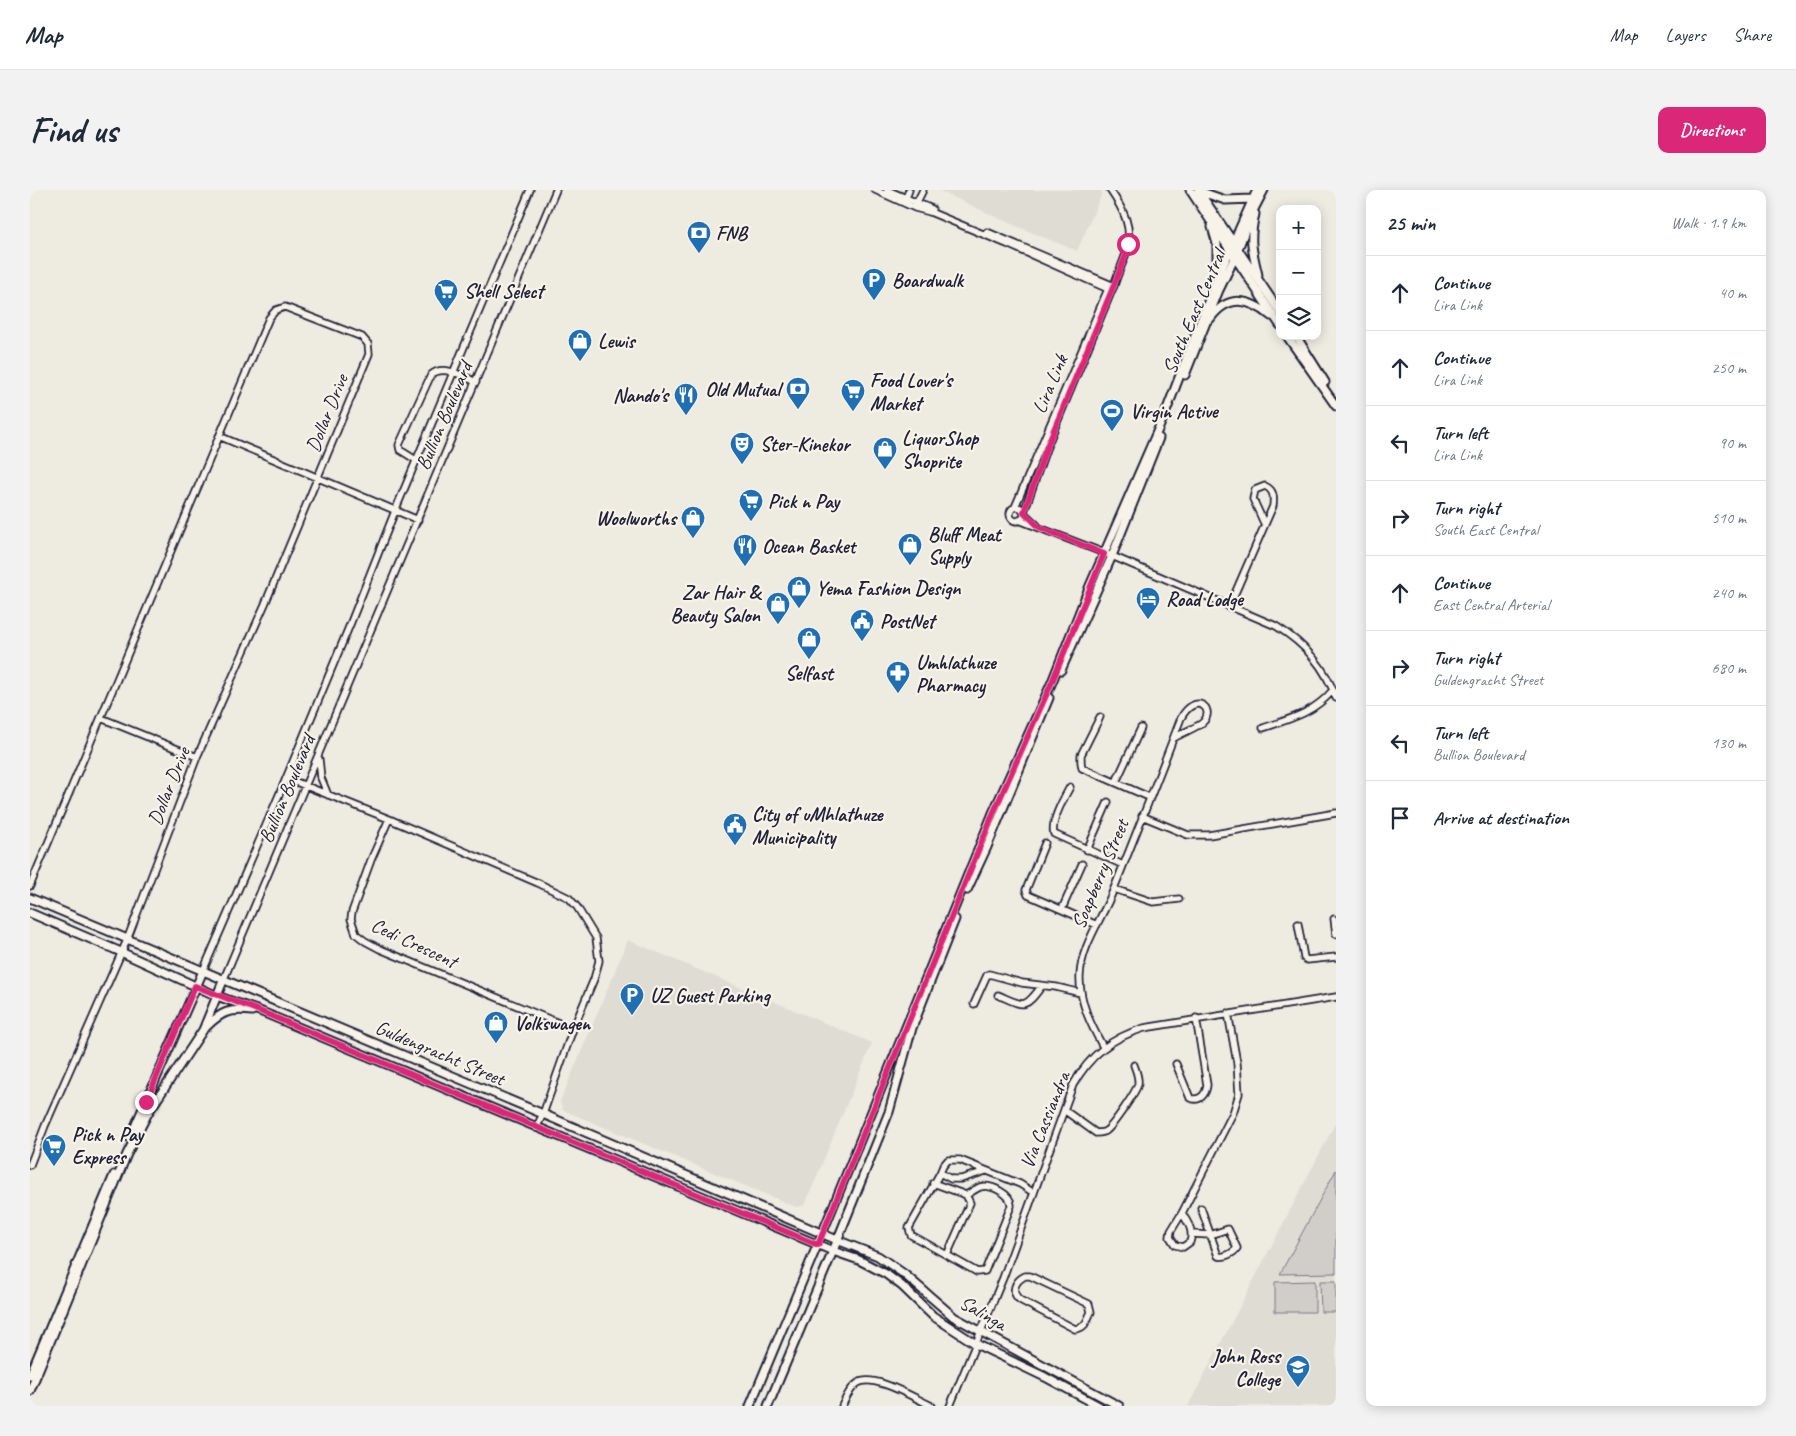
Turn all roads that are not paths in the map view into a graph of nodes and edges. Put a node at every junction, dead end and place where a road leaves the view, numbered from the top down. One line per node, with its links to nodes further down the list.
1 (530, 190): 26 (street, Bullion Boulevard)
2 (556, 190): 27 (street, Bullion Boulevard)
3 (875, 190): 13 (street)
4 (887, 190): 13 (street)
5 (909, 190): 13 (street)
6 (923, 190): 14 (street)
7 (1110, 190): 19 (street)
8 (1190, 190): 15 (street)
9 (1198, 190): 12 (street); 16 (street)
10 (1257, 190): 12 (street, South East Central)
11 (1264, 190): 12 (street, South East Central)
12 (1256, 200): 16 (street, South East Central); 18 (street)
13 (905, 201): 14 (street)
14 (916, 205): 19 (street); 19 (street)
15 (1210, 220): 16 (street); 17 (street)
16 (1235, 250): 17 (street, South East Central); 18 (street); 21 (street); 23 (street, South East Central)
17 (1216, 281): 40 (street, South East Central)
18 (1259, 281): 20 (street)
19 (1111, 287): 33 (street, Lira Link); 35 (street, Lira Link)
20 (1276, 306)
21 (1276, 320)
22 (1276, 321): 23 (street)
23 (1203, 330): 41 (street, South East Central)
24 (1290, 340): 29 (street)
25 (1299, 340): 28 (street)
26 (454, 372): 27 (street); 31 (street, Bullion Boulevard); 31 (street)
27 (476, 382): 36 (street, Bullion Boulevard)
28 (1336, 399)
29 (1336, 406)
30 (219, 436): 32 (street); 32 (street, Dollar Drive); 46 (street, Dollar Drive)
31 (416, 460): 34 (street, Bullion Boulevard)
32 (317, 479): 34 (street); 51 (street, Dollar Drive)
33 (1015, 508): 35 (street); 37 (street)
34 (395, 510): 36 (street); 52 (street, Bullion Boulevard)
35 (1024, 512): 37 (street); 39 (street)
36 (418, 520): 50 (street, Bullion Boulevard)
37 (1019, 520): 39 (street)
38 (1264, 523): 38 (street); 42 (street)
39 (1039, 527): 40 (street)
40 (1104, 554): 41 (street); 91 (street, South East Central)
41 (1112, 556): 42 (street); 91 (street, South East Central)
42 (1229, 607): 43 (street)
43 (1333, 690): 44 (street); 48 (street)
44 (1336, 698)
45 (1100, 717): 53 (street)
46 (101, 718): 51 (street); 66 (street, Dollar Drive)
47 (1141, 728): 53 (street)
48 (1263, 728)
49 (1174, 738): 49 (street); 57 (street)
50 (319, 754): 54 (street, Bullion Boulevard); 56 (street)
51 (197, 757): 76 (street, Dollar Drive)
52 (286, 778): 54 (street); 79 (street, Bullion Boulevard)
53 (1116, 782): 57 (street)
54 (306, 786): 56 (street); 80 (street, Bullion Boulevard)
55 (1070, 786): 63 (street)
56 (328, 795): 61 (street)
57 (1149, 797): 60 (street)
58 (1108, 802): 63 (street)
59 (1336, 813): 60 (street, Soapberry Street)
60 (1142, 816): 65 (street, Soapberry Street)
61 (389, 819): 92 (street); 92 (street, Cedi Crescent)
62 (1045, 843): 70 (street)
63 (1087, 850): 65 (street)
64 (1082, 864): 70 (street)
65 (1123, 865): 67 (street, Soapberry Street)
66 (30, 886)
67 (1114, 889): 69 (street); 73 (street, Soapberry Street)
68 (30, 898): 76 (street, Guldengracht Street)
69 (1179, 899)
70 (1062, 909): 73 (street)
71 (30, 913): 77 (street, Guldengracht Street)
72 (1334, 919): 75 (street)
73 (1097, 924): 83 (street, Soapberry Street)
74 (1298, 924): 78 (street)
75 (1336, 934)
76 (126, 940): 77 (street, Dollar Drive); 79 (street, Guldengracht Street)
77 (121, 952): 81 (street, Guldengracht Street); 100 (street, Dollar Drive)
78 (1336, 957)
79 (203, 971): 80 (street, Guldengracht Street); 81 (street, Bullion Boulevard)
80 (223, 981): 84 (street, Bullion Boulevard); 98 (street, Guldengracht Street)
81 (195, 986): 84 (street, Guldengracht Street); 120 (street, Bullion Boulevard)
82 (1041, 987): 83 (street); 85 (street); 87 (street)
83 (1081, 993): 94 (street, Soapberry Street)
84 (217, 996): 88 (street, Guldengracht Street); 93 (street, Bullion Boulevard)
85 (998, 996)
86 (1336, 997): 89 (street, Via Cassiandra)
87 (974, 1004)
88 (262, 1012): 93 (street); 99 (street, Guldengracht Street)
89 (1228, 1013): 90 (street, Via Cassiandra); 108 (street)
90 (1196, 1018): 94 (street, Via Cassiandra); 95 (street)
91 (909, 1026): 109 (street); 112 (street)
92 (573, 1029): 98 (street)
93 (203, 1030): 121 (street, Bullion Boulevard)
94 (1103, 1047): 97 (street, Via Cassiandra)
95 (1176, 1064)
96 (1134, 1065): 97 (street)
97 (1064, 1110): 105 (street, Via Cassiandra)
98 (543, 1114): 99 (street); 109 (street, Guldengracht Street)
99 (536, 1128): 113 (street, Guldengracht Street)
100 (33, 1147): 101 (street, Dollar Drive)
101 (30, 1165)
102 (986, 1171): 103 (street); 103 (street); 105 (street)
103 (940, 1173): 104 (street)
104 (933, 1183): 106 (street); 115 (street)
105 (1034, 1193): 116 (street, Via Cassiandra)
106 (966, 1195): 115 (street); 115 (street)
107 (1201, 1208): 111 (street)
108 (1182, 1213): 110 (street); 110 (street)
109 (822, 1234): 112 (street, Guldengracht Street); 113 (street)
110 (1192, 1234): 111 (street)
111 (1210, 1235): 111 (street)
112 (837, 1240): 114 (street); 118 (street, Salinga)
113 (818, 1245): 114 (street, Guldengracht Street); 122 (street)
114 (833, 1251): 119 (street, Salinga); 123 (street)
115 (948, 1255)
116 (1003, 1278): 117 (street); 118 (street, Via Cassiandra)
117 (1015, 1285): 117 (street)
118 (981, 1333): 119 (street, Via Cassiandra); 128 (street, Salinga)
119 (976, 1344): 126 (street, Via Cassiandra); 127 (street, Salinga)
120 (30, 1375)
121 (30, 1391)
122 (750, 1406)
123 (768, 1406)
124 (842, 1406): 125 (street)
125 (932, 1406)
126 (950, 1406)
127 (1099, 1406)
128 (1119, 1406)

